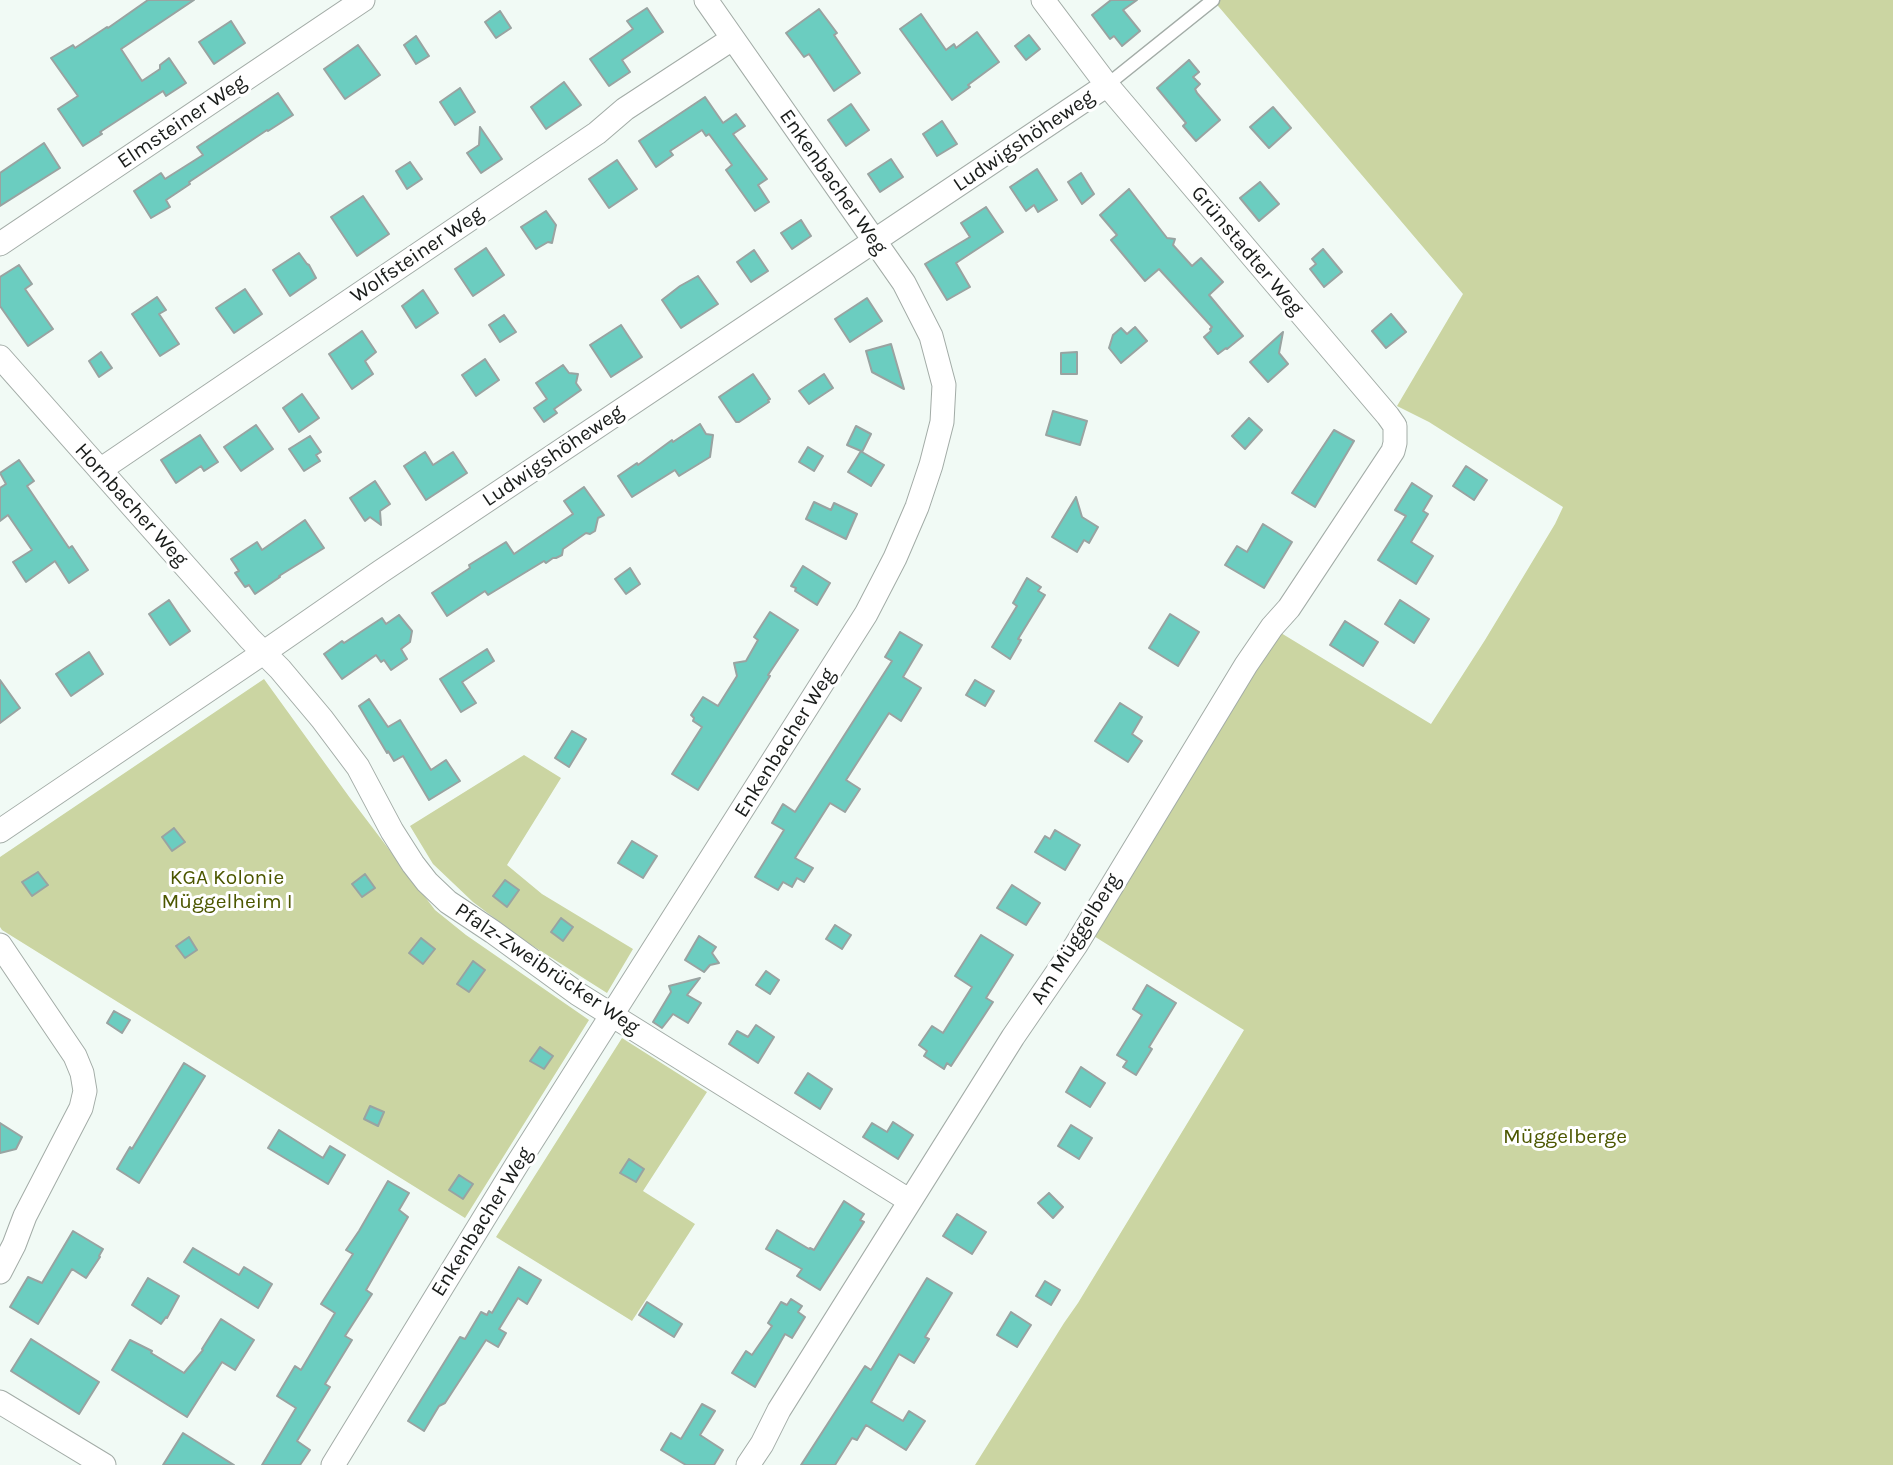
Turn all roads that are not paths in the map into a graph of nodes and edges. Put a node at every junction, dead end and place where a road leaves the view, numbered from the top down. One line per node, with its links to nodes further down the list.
1 (363, 0): 8 (street, Elmsteiner Weg)
2 (706, 0): 5 (street, Enkenbacher Weg)
3 (1042, 0): 6 (street, Grünstadter Weg)
4 (1213, 0): 6 (lane)
5 (732, 39): 7 (street, Enkenbacher Weg); 11 (street, Wolfsteiner Weg)
6 (1107, 85): 7 (street, Ludwigshöheweg); 10 (street, Grünstadter Weg)
7 (874, 241): 12 (street, Ludwigshöheweg); 15 (street, Enkenbacher Weg)
8 (0, 244)
9 (0, 357): 11 (street, Hornbacher Weg)
10 (1388, 416): 16 (street, Am Müggelberg)
11 (100, 470): 12 (street, Hornbacher Weg)
12 (263, 653): 13 (street, Ludwigshöheweg); 15 (street, Pfalz-Zweibrücker Weg)
13 (0, 831)
14 (0, 945): 17 (street)
15 (613, 1016): 16 (street, Pfalz-Zweibrücker Weg); 20 (street, Enkenbacher Weg)
16 (910, 1201): 21 (street, Am Müggelberg)
17 (0, 1272)
18 (0, 1402): 19 (street)
19 (104, 1465)
20 (333, 1465)
21 (748, 1465)

